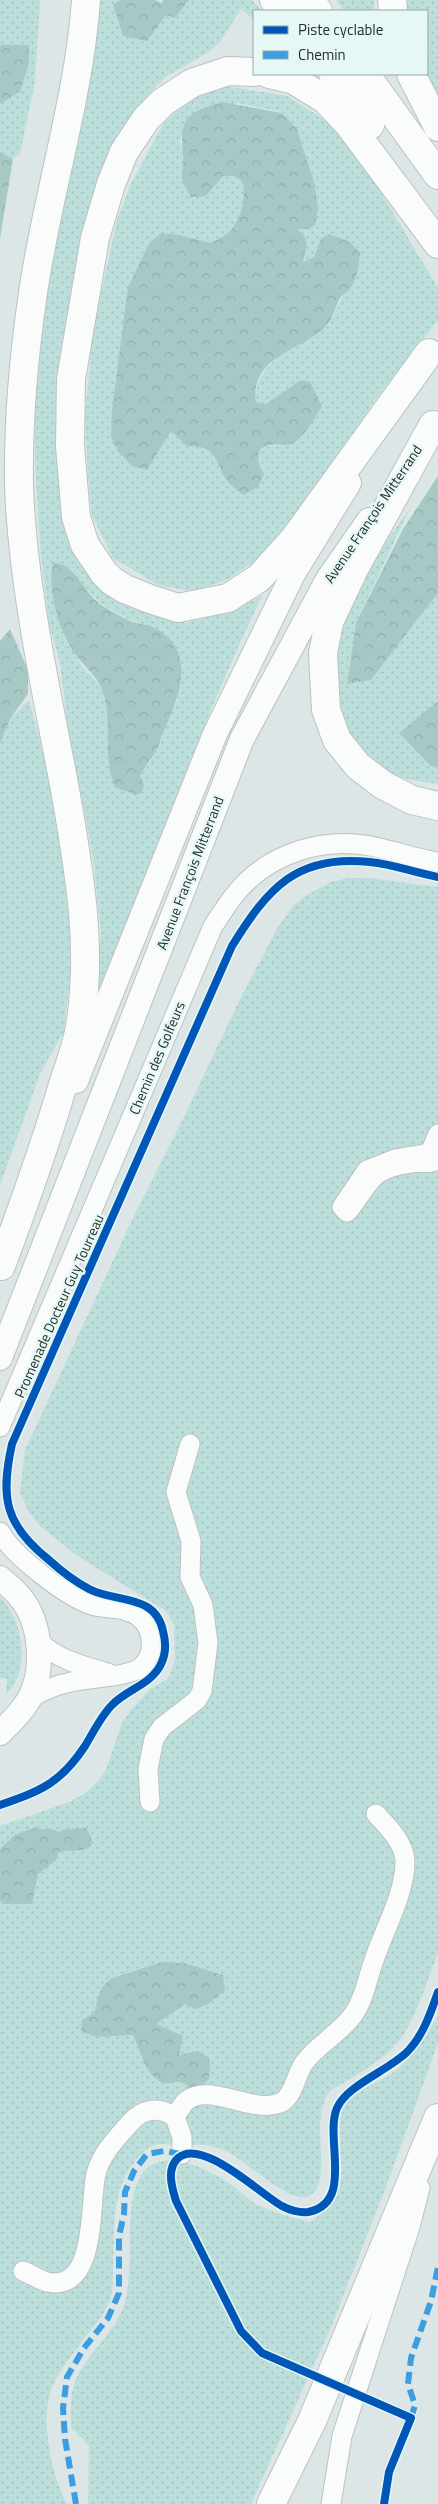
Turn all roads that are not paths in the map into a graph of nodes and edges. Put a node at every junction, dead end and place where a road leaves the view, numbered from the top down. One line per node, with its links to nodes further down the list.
1 (86, 0): 21 (highway)
2 (274, 0): 4 (highway)
3 (308, 0): 5 (highway)
4 (283, 10)
5 (317, 10)
6 (253, 72): 15 (highway)
7 (273, 75): 14 (highway)
8 (334, 75): 13 (highway)
9 (366, 75): 12 (highway)
10 (412, 75): 11 (highway)
11 (438, 127)
12 (438, 176)
13 (438, 239)
14 (438, 244)
15 (433, 348): 21 (main road, Avenue François Mitterrand)
16 (436, 422): 17 (highway); 22 (main road, Avenue François Mitterrand)
17 (438, 806)
18 (438, 862): 23 (street, Chemin des Golfeurs)
19 (438, 1134): 20 (street)
20 (438, 1160)
21 (1, 1268)
22 (0, 1358)
23 (0, 1427)
24 (190, 1444): 31 (street)
25 (0, 1532): 28 (street)
26 (0, 1578): 27 (main road)
27 (39, 1642): 28 (street); 29 (main road)
28 (112, 1674): 29 (street)
29 (29, 1699): 30 (main road)
30 (0, 1733)
31 (150, 1802)
32 (376, 1814): 33 (street)
33 (175, 2117): 35 (street); 36 (street)
34 (438, 2119): 37 (highway); 38 (street)
35 (182, 2154)
36 (23, 2271)
37 (271, 2504)
38 (331, 2504)

